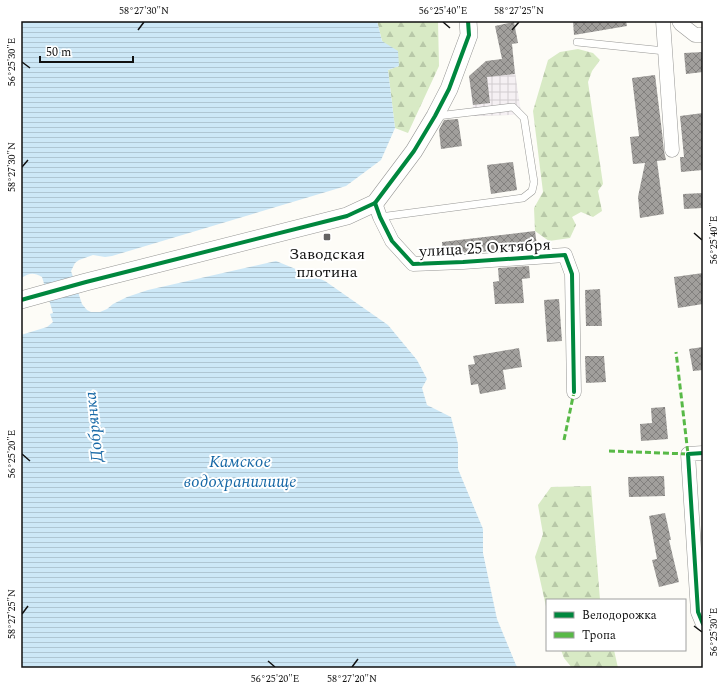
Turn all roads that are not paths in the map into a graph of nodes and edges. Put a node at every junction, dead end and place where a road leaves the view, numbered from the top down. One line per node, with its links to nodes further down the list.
1 (468, 21): 7 (street)
2 (663, 21): 6 (street)
3 (679, 21): 4 (street)
4 (703, 35)
5 (577, 42): 6 (lane)
6 (665, 51): 8 (street)
7 (435, 116): 9 (street); 9 (lane)
8 (672, 150)
9 (378, 210): 10 (street); 11 (street, улица 25 Октября)
10 (27, 298)
11 (574, 392)
12 (703, 453): 13 (street)
13 (703, 624)

